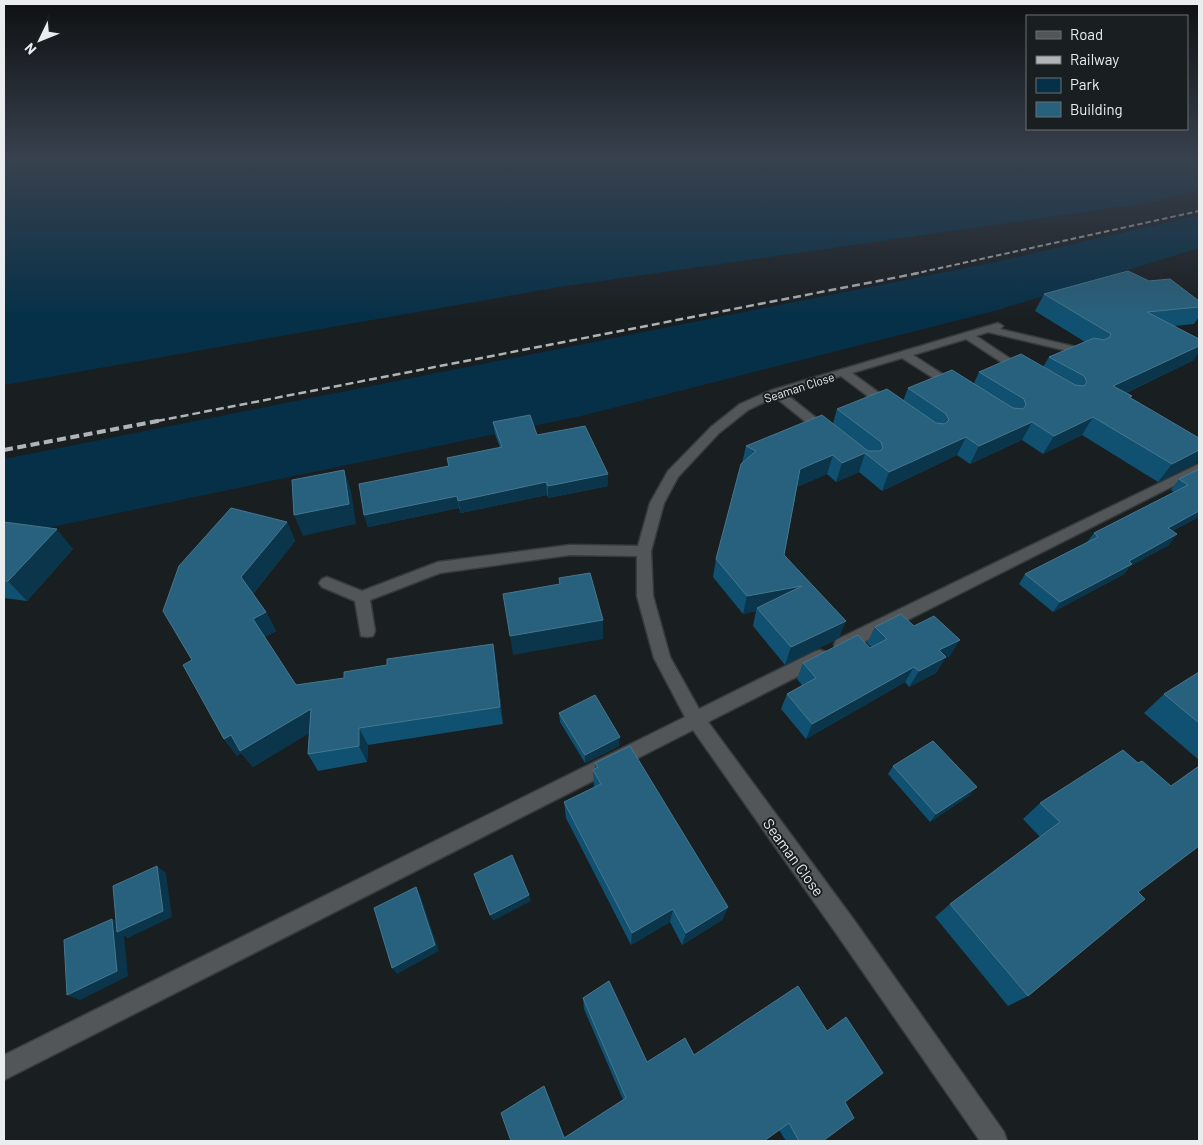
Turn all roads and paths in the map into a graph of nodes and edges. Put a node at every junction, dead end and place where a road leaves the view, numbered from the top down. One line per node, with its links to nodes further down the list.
1 (968, 335): 2 (street, Seaman Close); 3 (street, Seaman Close); 5 (street)
2 (1093, 353)
3 (904, 354): 4 (street, Seaman Close); 7 (street)
4 (843, 372): 6 (street, Seaman Close); 8 (street)
5 (1036, 379)
6 (776, 392): 9 (street); 11 (street, Seaman Close)
7 (968, 396)
8 (903, 416)
9 (837, 441)
10 (1199, 468): 15 (street)
11 (644, 550): 13 (street); 15 (street, Seaman Close)
12 (327, 584): 13 (street)
13 (362, 597): 14 (street)
14 (367, 631)
15 (695, 719): 16 (street); 17 (street, Seaman Close)
16 (4, 1068)
17 (995, 1141)

